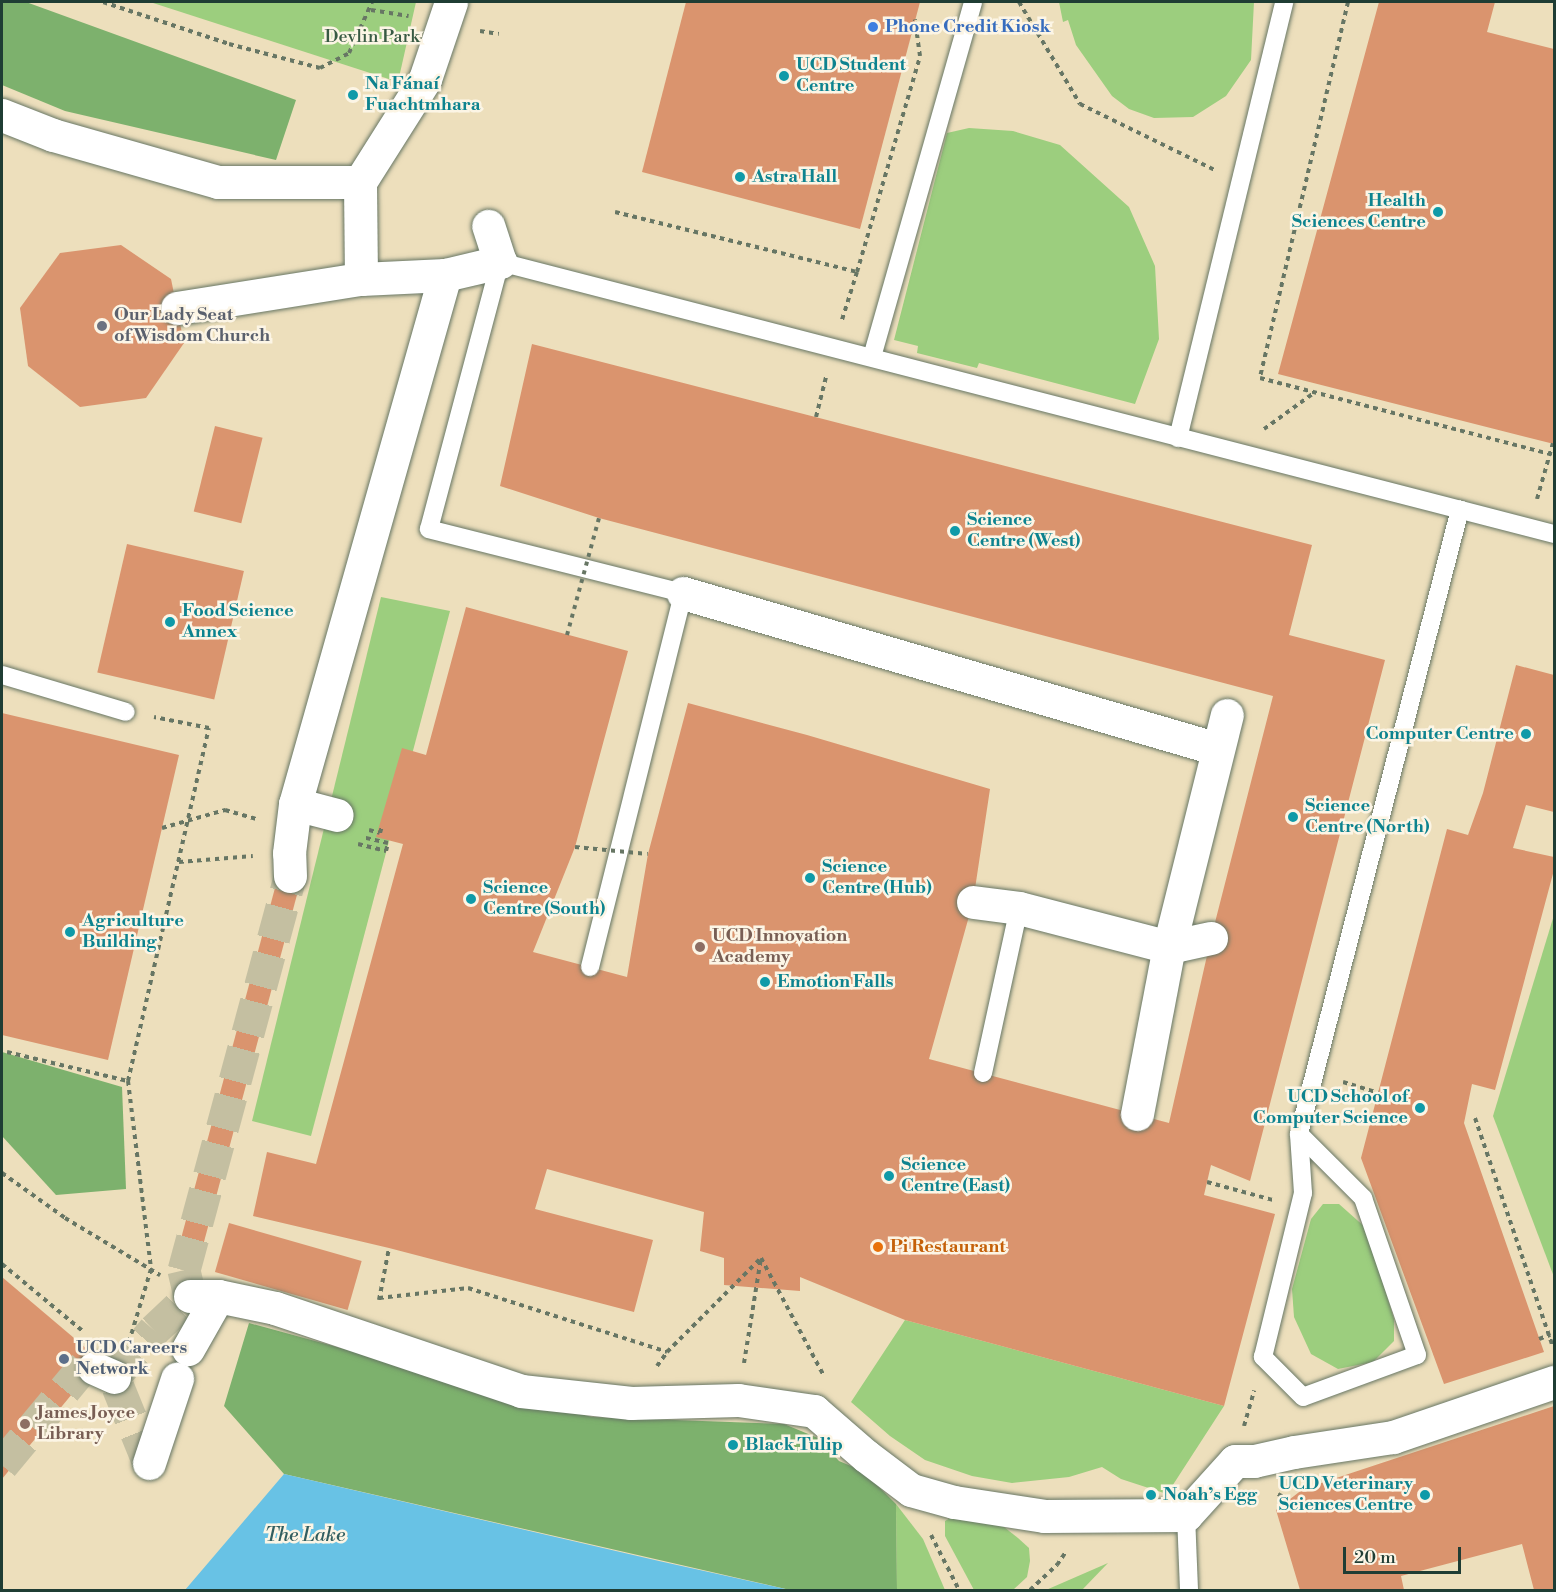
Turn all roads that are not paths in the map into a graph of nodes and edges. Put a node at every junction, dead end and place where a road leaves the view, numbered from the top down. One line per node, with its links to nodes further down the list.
1 (451, 2): 5 (street)
2 (973, 2): 11 (lane)
3 (1284, 2): 12 (lane)
4 (2, 115): 5 (street)
5 (360, 182): 9 (street)
6 (488, 226): 7 (street)
7 (500, 262): 8 (street); 11 (lane); 15 (lane)
8 (445, 274): 9 (street); 20 (street)
9 (361, 279): 10 (street)
10 (177, 308)
11 (872, 357): 12 (lane)
12 (1178, 438): 13 (lane)
13 (1460, 509): 14 (lane); 30 (lane)
14 (1554, 534)
15 (683, 594): 19 (street); 27 (lane)
16 (2, 675): 17 (lane)
17 (126, 712)
18 (1227, 715): 19 (street)
19 (1218, 749): 26 (street)
20 (296, 804): 21 (street); 22 (street)
21 (337, 815)
22 (290, 876)
23 (973, 902): 24 (street)
24 (1019, 908): 26 (street); 28 (lane)
25 (1210, 938): 26 (street)
26 (1169, 947): 29 (street)
27 (590, 967)
28 (983, 1073)
29 (1137, 1114)
30 (1299, 1134): 30 (lane)
31 (1554, 1382): 33 (street)
32 (149, 1463): 33 (street)
33 (1186, 1515): 34 (lane)
34 (1189, 1590)

